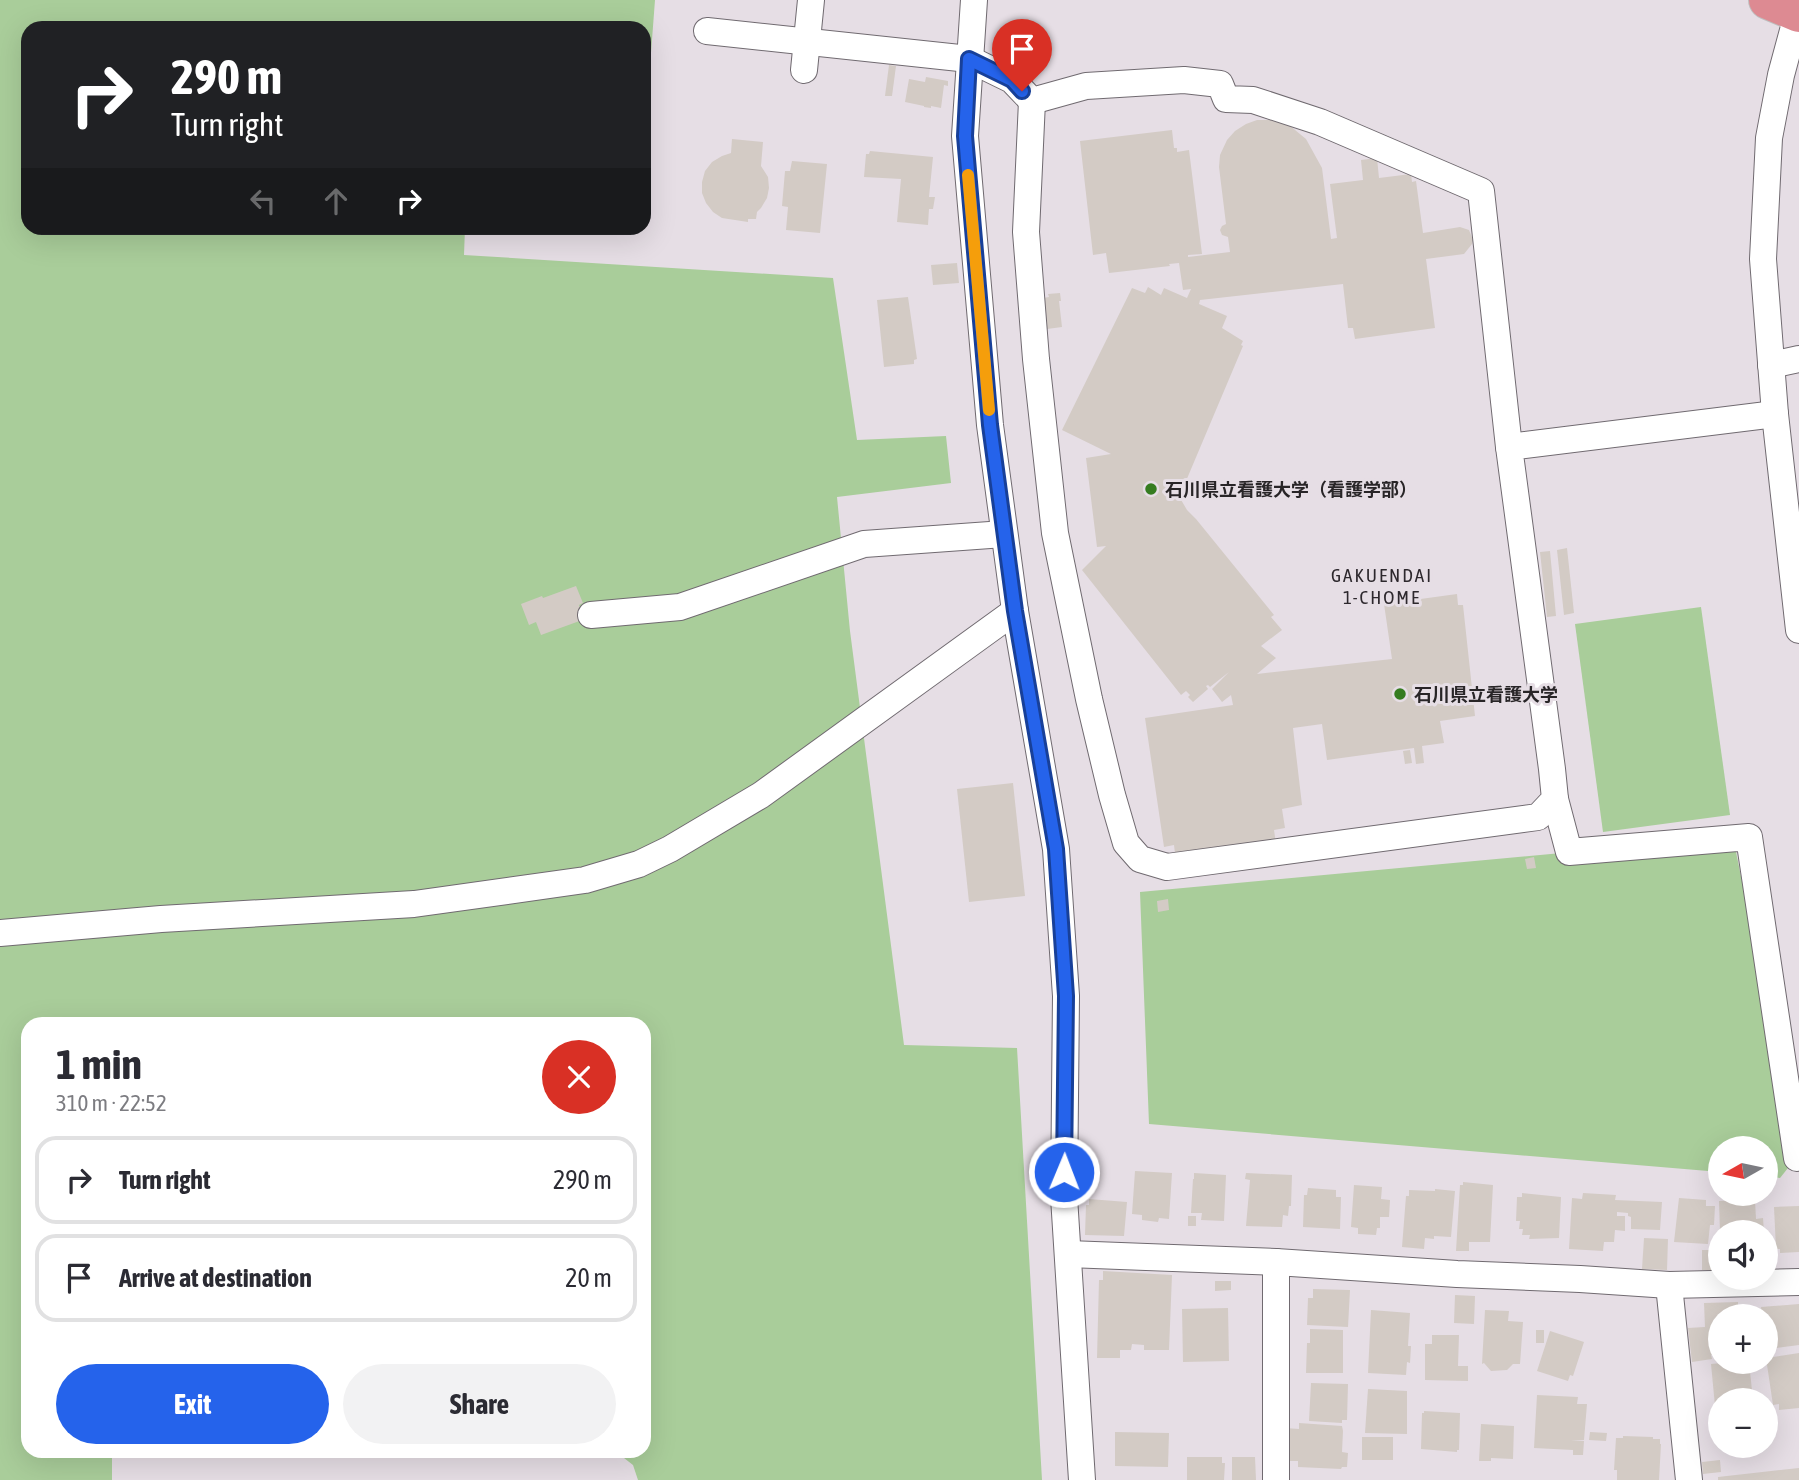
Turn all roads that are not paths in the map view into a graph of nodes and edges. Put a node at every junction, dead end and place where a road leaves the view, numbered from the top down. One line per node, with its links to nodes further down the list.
1 (811, 0): 5 (street)
2 (974, 0): 6 (street)
3 (1788, 8): 10 (street)
4 (706, 31): 5 (street)
5 (806, 42): 6 (street); 7 (street)
6 (969, 59): 8 (street); 13 (street)
7 (803, 70)
8 (1032, 101): 12 (street); 17 (street)
9 (1799, 359): 10 (street)
10 (1771, 365): 11 (street)
11 (1775, 414): 12 (street); 16 (street)
12 (1509, 447): 17 (street)
13 (1004, 534): 14 (street); 15 (street)
14 (1015, 611): 18 (street); 20 (street)
15 (591, 615)
16 (1799, 630)
17 (1555, 799): 19 (street)
18 (0, 933)
19 (1797, 1158)
20 (1068, 1254): 21 (street); 24 (street)
21 (1276, 1262): 23 (street); 25 (street)
22 (1799, 1282): 23 (street)
23 (1669, 1285): 26 (street)
24 (1082, 1480)
25 (1276, 1480)
26 (1689, 1480)

